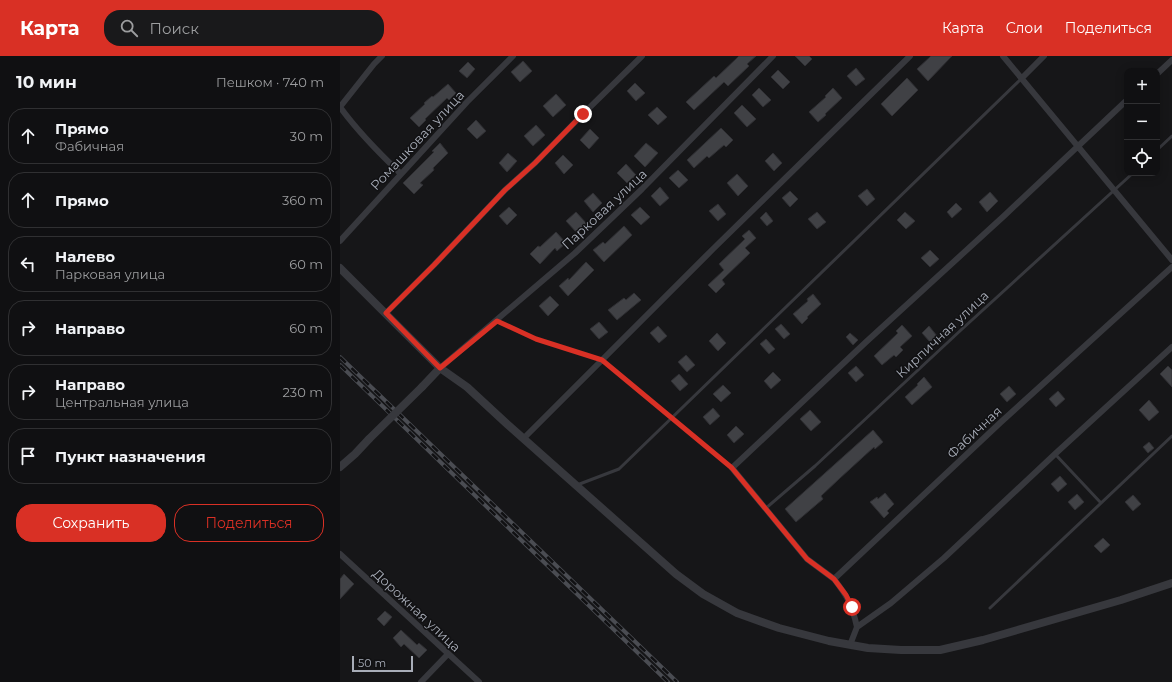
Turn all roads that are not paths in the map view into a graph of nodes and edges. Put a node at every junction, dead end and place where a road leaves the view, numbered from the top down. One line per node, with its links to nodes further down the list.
1 (382, 56): 12 (street)
2 (513, 56): 16 (street, Ромашковая улица)
3 (642, 56): 23 (street)
4 (773, 56): 24 (street, Парковая улица)
5 (910, 56): 26 (street)
6 (1004, 56): 10 (street)
7 (1044, 56): 10 (street)
8 (1172, 60): 9 (street)
9 (1160, 71)
10 (1022, 78): 14 (street); 28 (lane)
11 (1124, 103): 14 (street)
12 (340, 107): 16 (street)
13 (1172, 136): 15 (lane)
14 (1077, 147): 18 (street); 33 (street)
15 (1160, 147)
16 (401, 174): 19 (street, Ромашковая улица)
17 (1130, 176): 18 (lane, Кирпичная улица)
18 (1114, 190): 20 (street); 36 (lane, Кирпичная улица)
19 (341, 237)
20 (1172, 260)
21 (1172, 267): 38 (street, Фабичная)
22 (340, 268): 23 (street)
23 (386, 313): 27 (street)
24 (497, 321): 26 (lane); 27 (street, Парковая улица)
25 (1172, 347): 31 (street)
26 (602, 360): 28 (lane); 30 (street)
27 (440, 368): 30 (street); 32 (street, bridge)
28 (672, 417): 33 (lane); 34 (lane)
29 (1172, 436): 35 (lane)
30 (523, 439): 34 (street)
31 (1055, 454): 35 (lane); 41 (street)
32 (340, 467)
33 (732, 468): 36 (street)
34 (575, 486): 42 (street)
35 (1101, 502): 40 (lane)
36 (765, 509): 38 (street)
37 (340, 554): 43 (street, Дорожная улица)
38 (834, 579): 41 (street)
39 (1172, 583): 42 (street)
40 (990, 608)
41 (857, 627): 42 (street)
42 (850, 645)
43 (448, 654): 44 (street); 45 (street, Дорожная улица)
44 (421, 682)
45 (479, 682)

